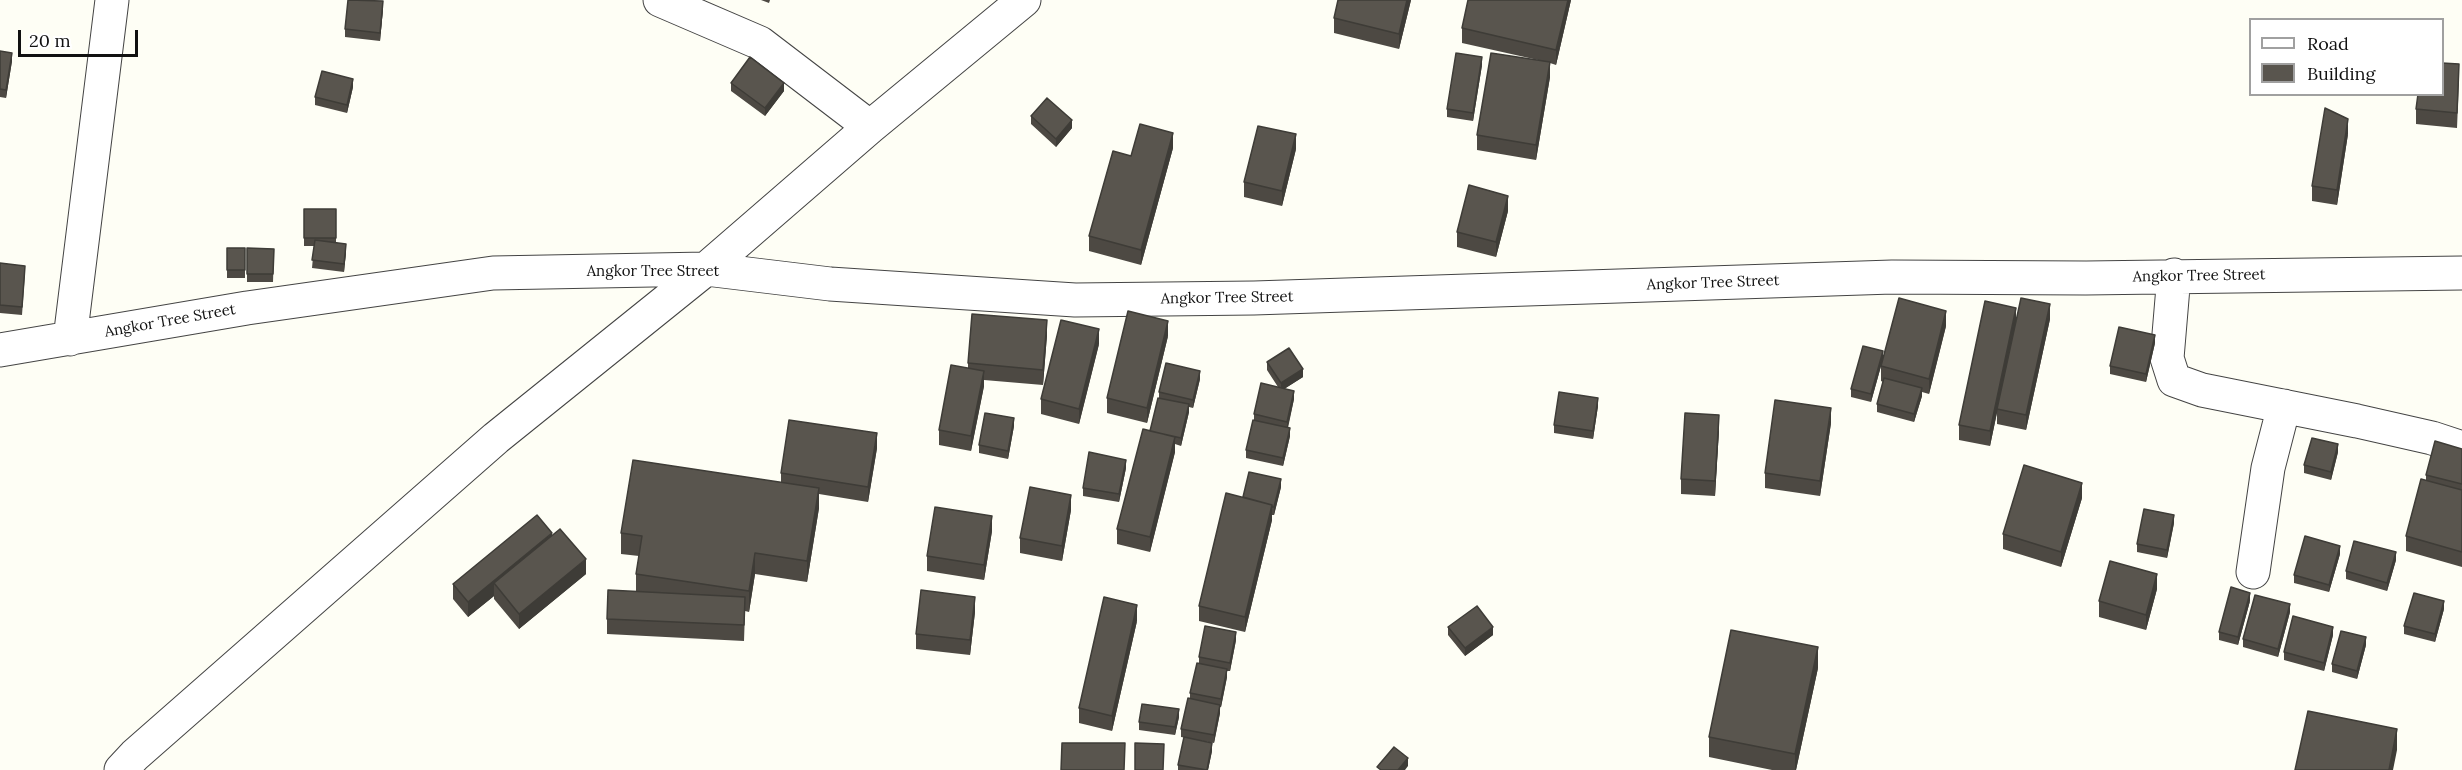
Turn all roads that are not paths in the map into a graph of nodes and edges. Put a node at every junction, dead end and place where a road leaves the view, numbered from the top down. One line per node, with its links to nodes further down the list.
1 (112, 0): 8 (street)
2 (660, 0): 4 (street)
3 (1024, 0): 4 (street)
4 (870, 127): 6 (street)
5 (2462, 268): 7 (street, Angkor Tree Street)
6 (706, 270): 7 (street, Angkor Tree Street); 8 (street, Angkor Tree Street); 13 (street)
7 (2174, 276): 10 (street)
8 (70, 339): 9 (street, Angkor Tree Street)
9 (0, 350)
10 (2284, 406): 11 (street); 12 (street)
11 (2462, 448)
12 (2253, 573)
13 (121, 770)

